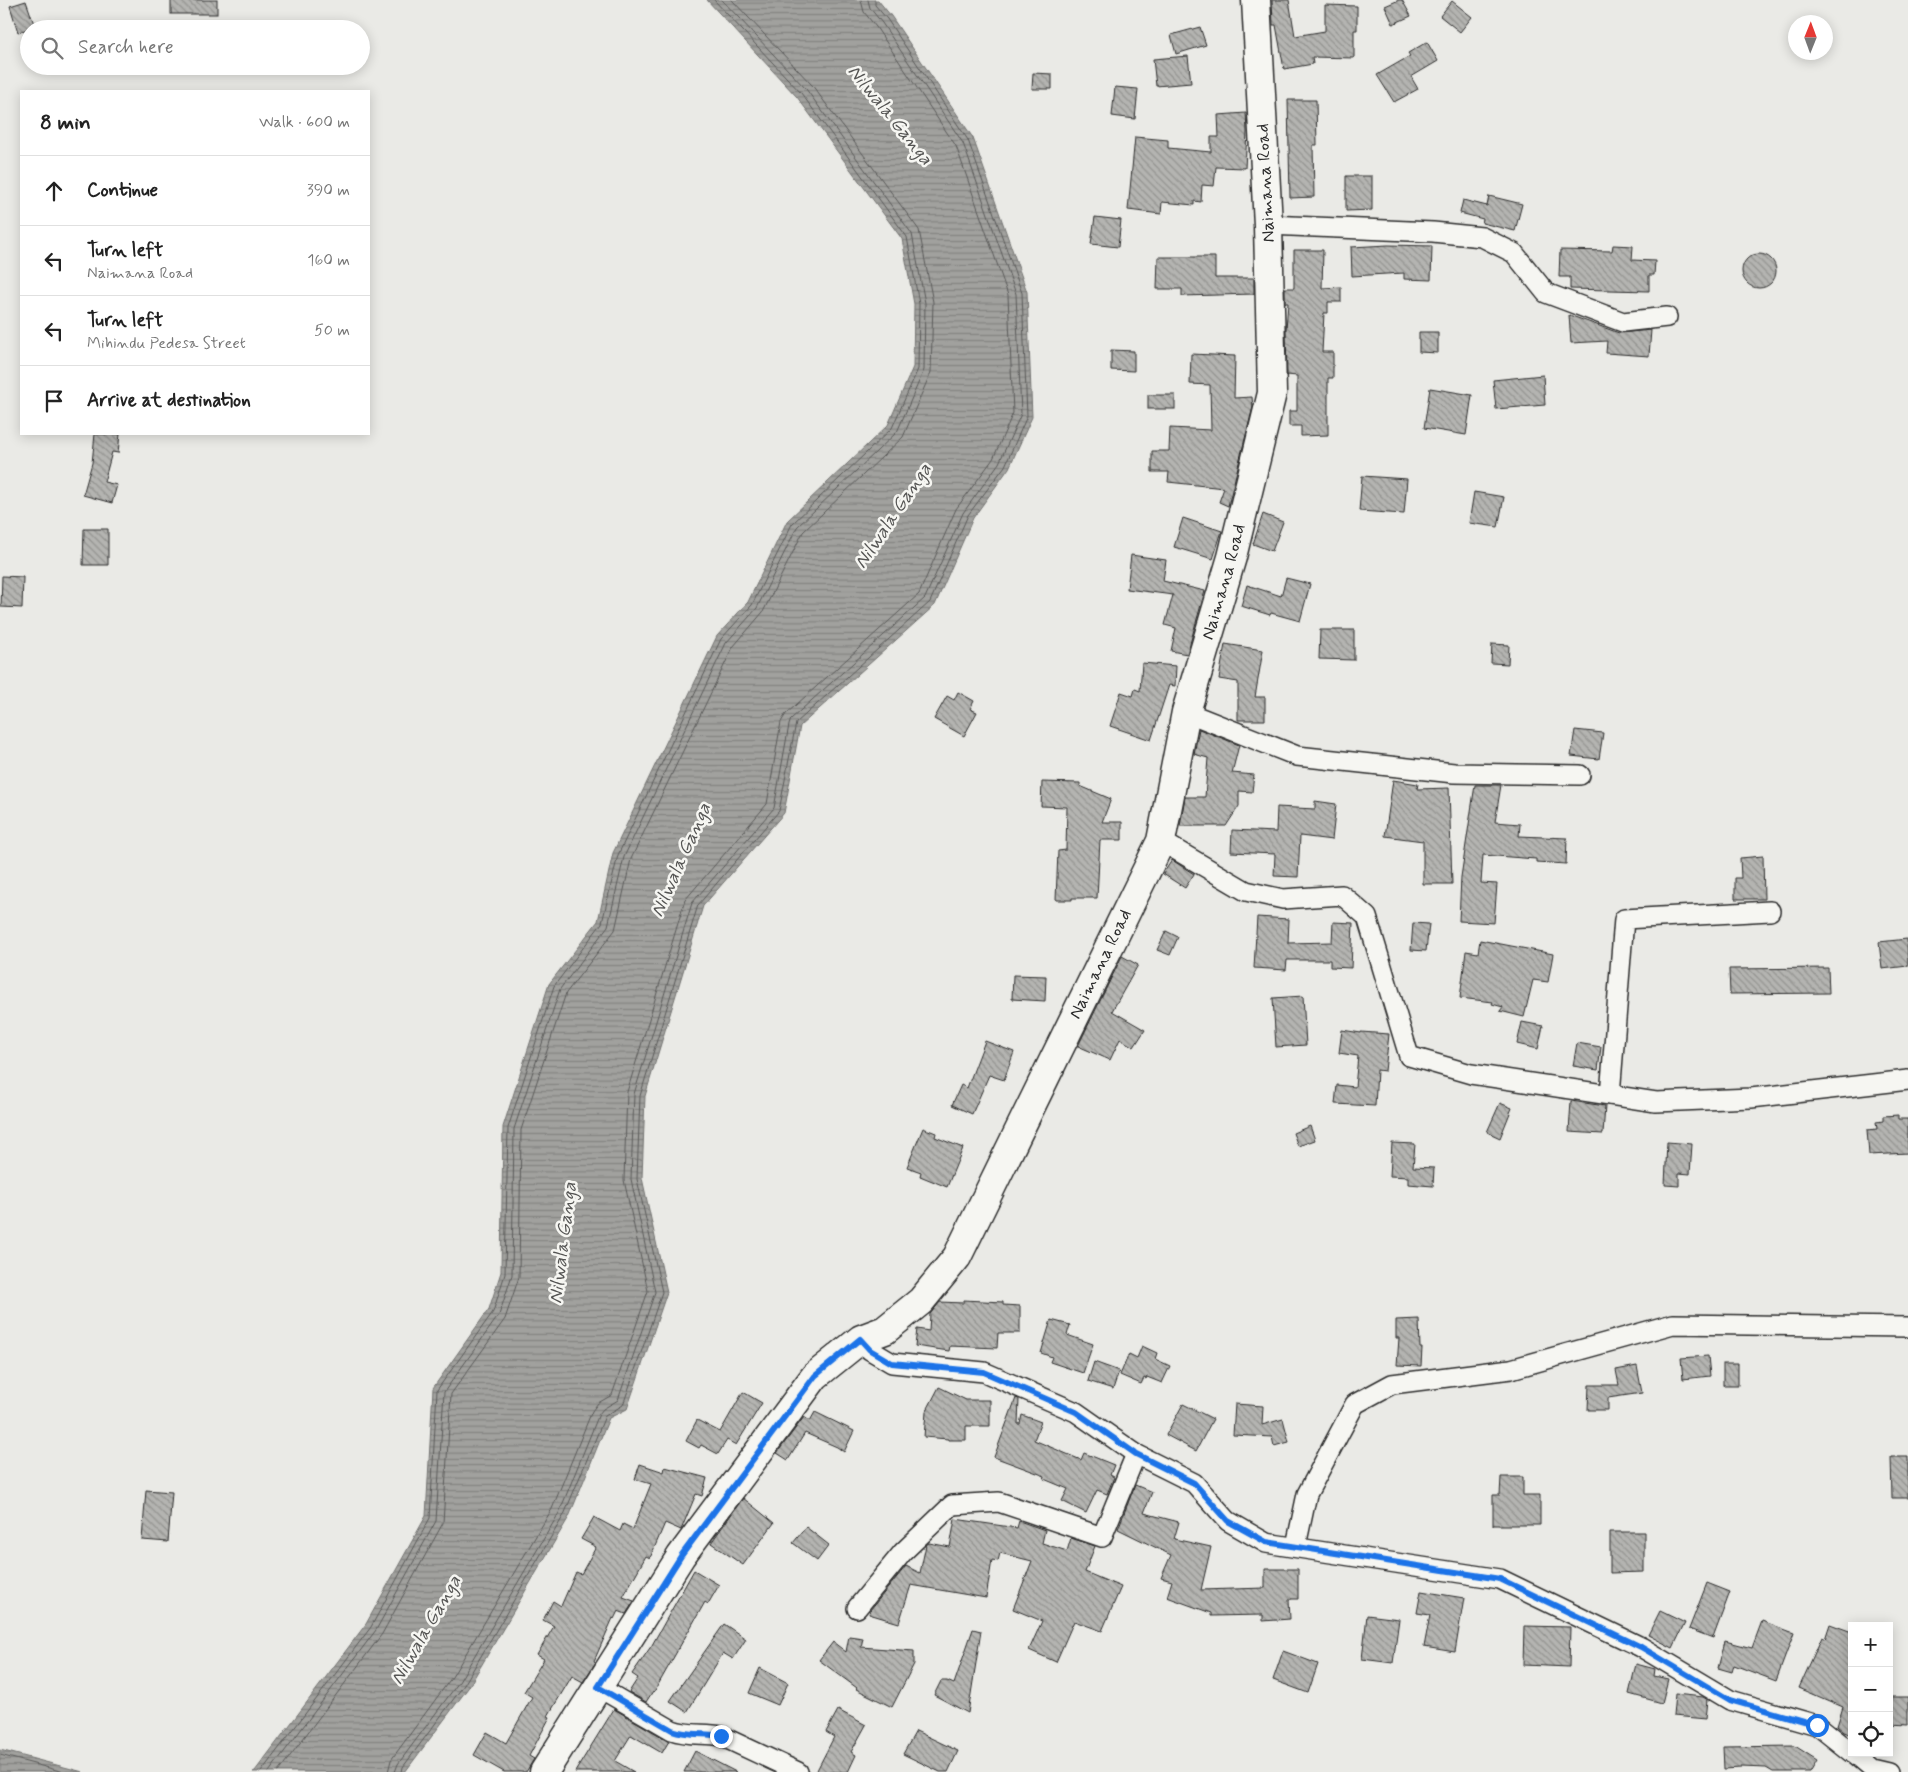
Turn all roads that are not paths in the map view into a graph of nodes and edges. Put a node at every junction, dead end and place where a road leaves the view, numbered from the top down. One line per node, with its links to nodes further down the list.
1 (1256, 0): 2 (street, Naimana Road)
2 (1268, 225): 3 (street); 4 (street, Naimana Road)
3 (1667, 317)
4 (1186, 712): 5 (street); 6 (street, Naimana Road)
5 (1580, 775)
6 (1161, 841): 9 (street); 11 (street, Naimana Road)
7 (1770, 911): 9 (street)
8 (1908, 1080): 9 (street)
9 (1610, 1095)
10 (1908, 1327): 13 (street)
11 (860, 1339): 12 (street); 15 (street, Naimana Road)
12 (1136, 1454): 13 (street); 14 (street)
13 (1296, 1546): 16 (street)
14 (857, 1608)
15 (598, 1687): 18 (street, Naimana Road); 19 (street)
16 (1848, 1750)
17 (1857, 1757): 20 (street)
18 (544, 1772)
19 (798, 1772)
20 (1888, 1772)

